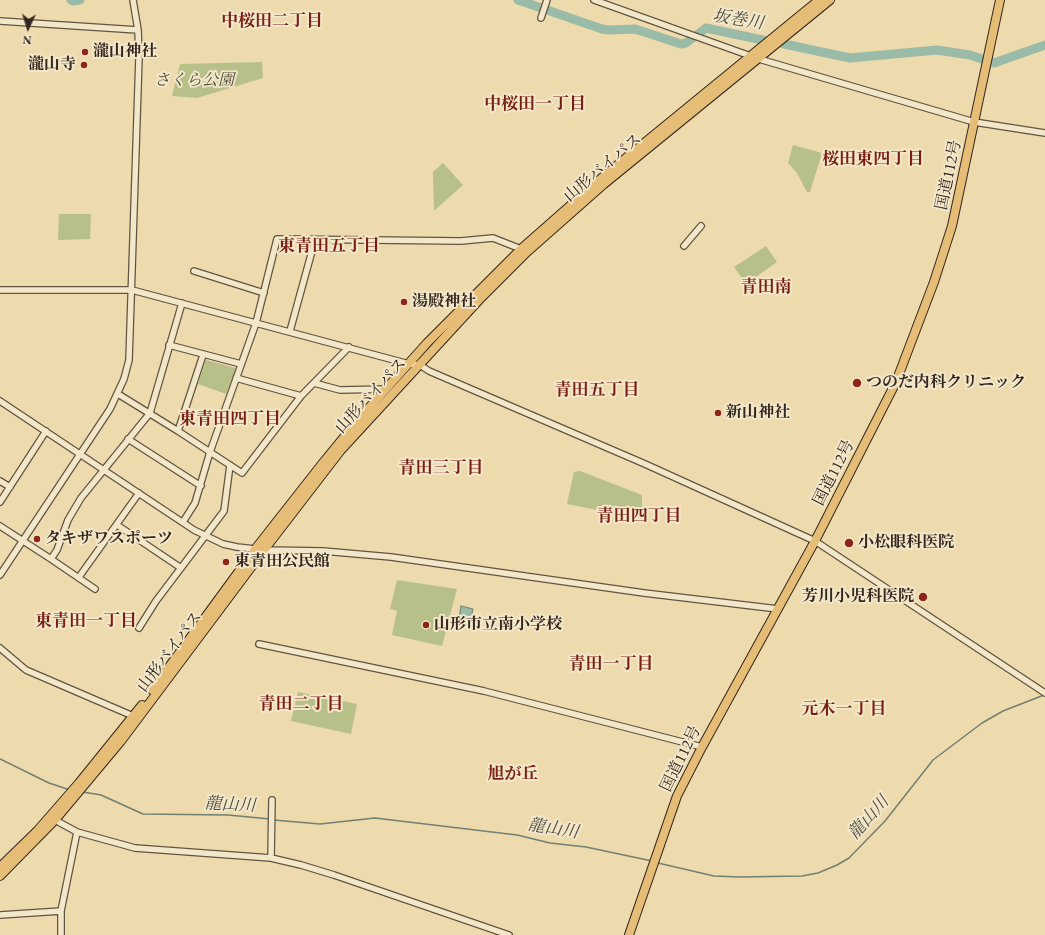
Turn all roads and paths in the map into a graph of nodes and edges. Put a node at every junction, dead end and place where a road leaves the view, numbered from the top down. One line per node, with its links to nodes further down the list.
1 (133, 0): 9 (street)
2 (547, 0): 7 (street)
3 (594, 0): 10 (street)
4 (820, 0): 10 (highway, 山形バイパス)
5 (830, 0): 11 (highway, 山形バイパス)
6 (1000, 0): 12 (highway, 国道112号)
7 (540, 18)
8 (0, 21): 9 (street)
9 (138, 30): 20 (street)
10 (749, 56): 11 (street); 17 (highway, 山形バイパス)
11 (758, 59): 12 (street); 30 (highway, 山形バイパス)
12 (974, 122): 13 (street); 55 (highway, 国道112号)
13 (1045, 133)
14 (701, 226): 16 (street)
15 (315, 240): 17 (street); 21 (street); 24 (street)
16 (684, 246)
17 (521, 250): 29 (highway, 山形バイパス)
18 (194, 271): 21 (street)
19 (0, 290): 20 (street)
20 (132, 290): 22 (street); 34 (street)
21 (264, 293): 23 (street)
22 (182, 303): 23 (street); 25 (street)
23 (256, 323): 24 (street); 28 (street)
24 (290, 331): 26 (street)
25 (169, 345): 27 (street); 37 (street)
26 (350, 348): 29 (street); 32 (street)
27 (203, 355): 28 (street); 39 (street)
28 (241, 364): 31 (street)
29 (409, 364): 30 (street); 33 (highway, 山形バイパス)
30 (420, 365): 55 (street); 56 (highway, 山形バイパス)
31 (236, 378): 35 (street); 41 (street)
32 (314, 383): 33 (street); 35 (street)
33 (387, 389): 56 (highway, 山形バイパス)
34 (118, 394): 37 (street); 42 (street)
35 (301, 396): 43 (street)
36 (0, 400): 38 (street)
37 (150, 413): 39 (street); 40 (street)
38 (46, 431): 42 (street); 47 (street)
39 (178, 431): 41 (street)
40 (128, 439): 44 (street); 46 (street)
41 (210, 452): 43 (street); 46 (street)
42 (81, 454): 44 (street); 54 (street)
43 (230, 466): 53 (street)
44 (104, 469): 48 (street); 57 (street)
45 (0, 481): 47 (street)
46 (201, 486): 50 (street)
47 (10, 487): 49 (street)
48 (139, 493): 50 (street); 51 (street)
49 (0, 502)
50 (183, 522): 53 (street)
51 (117, 525): 58 (street); 60 (street)
52 (0, 526): 54 (street)
53 (205, 536): 56 (street); 58 (street)
54 (23, 541): 57 (street); 59 (street)
55 (815, 541): 62 (highway, 国道112号); 66 (street)
56 (260, 549): 62 (street); 67 (highway, 山形バイパス); 69 (highway, 山形バイパス)
57 (51, 560): 60 (street)
58 (181, 568): 63 (street)
59 (0, 575)
60 (79, 577): 61 (street)
61 (95, 589)
62 (778, 609): 68 (highway, 国道112号)
63 (139, 628)
64 (259, 644): 68 (street)
65 (0, 648): 67 (street)
66 (1045, 693)
67 (133, 716): 69 (highway, 山形バイパス)
68 (702, 747): 81 (highway, 国道112号)
69 (82, 785): 71 (highway, 山形バイパス)
70 (272, 800): 74 (street)
71 (64, 806): 72 (highway, 山形バイパス); 75 (highway, 山形バイパス)
72 (55, 820): 73 (street); 76 (highway, 山形バイパス)
73 (77, 832): 74 (street); 77 (street)
74 (271, 858): 80 (street)
75 (0, 867)
76 (0, 876)
77 (61, 911): 78 (street); 79 (street)
78 (0, 915)
79 (61, 935)
80 (509, 935)
81 (629, 935)

